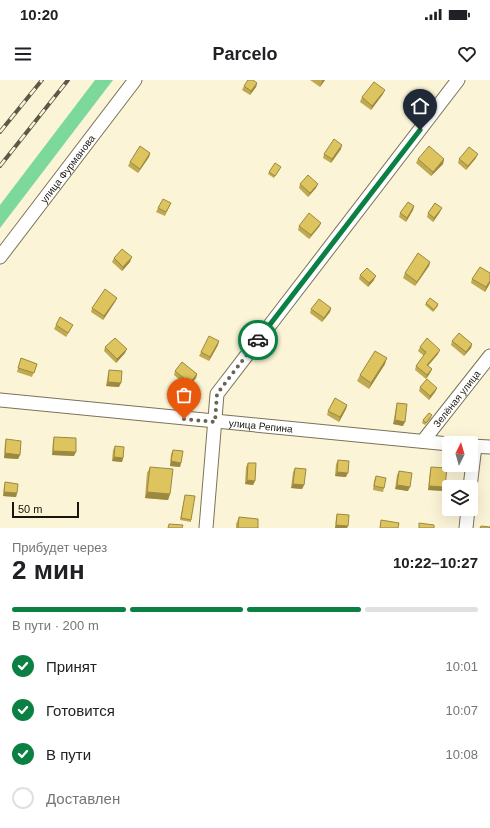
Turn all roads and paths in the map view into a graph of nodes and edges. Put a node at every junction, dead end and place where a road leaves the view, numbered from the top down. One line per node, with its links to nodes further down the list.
1 (135, 80): 3 (street, улица Фурманова)
2 (458, 80): 6 (street)
3 (0, 257)
4 (490, 356): 7 (street, Зелёная улица)
5 (0, 400): 6 (street, улица Репина)
6 (215, 422): 7 (street, улица Репина); 12 (street)
7 (423, 441): 8 (street, улица Репина)
8 (442, 443)
9 (478, 446): 10 (street)
10 (490, 447)
11 (467, 516): 13 (street)
12 (206, 528)
13 (466, 528)

